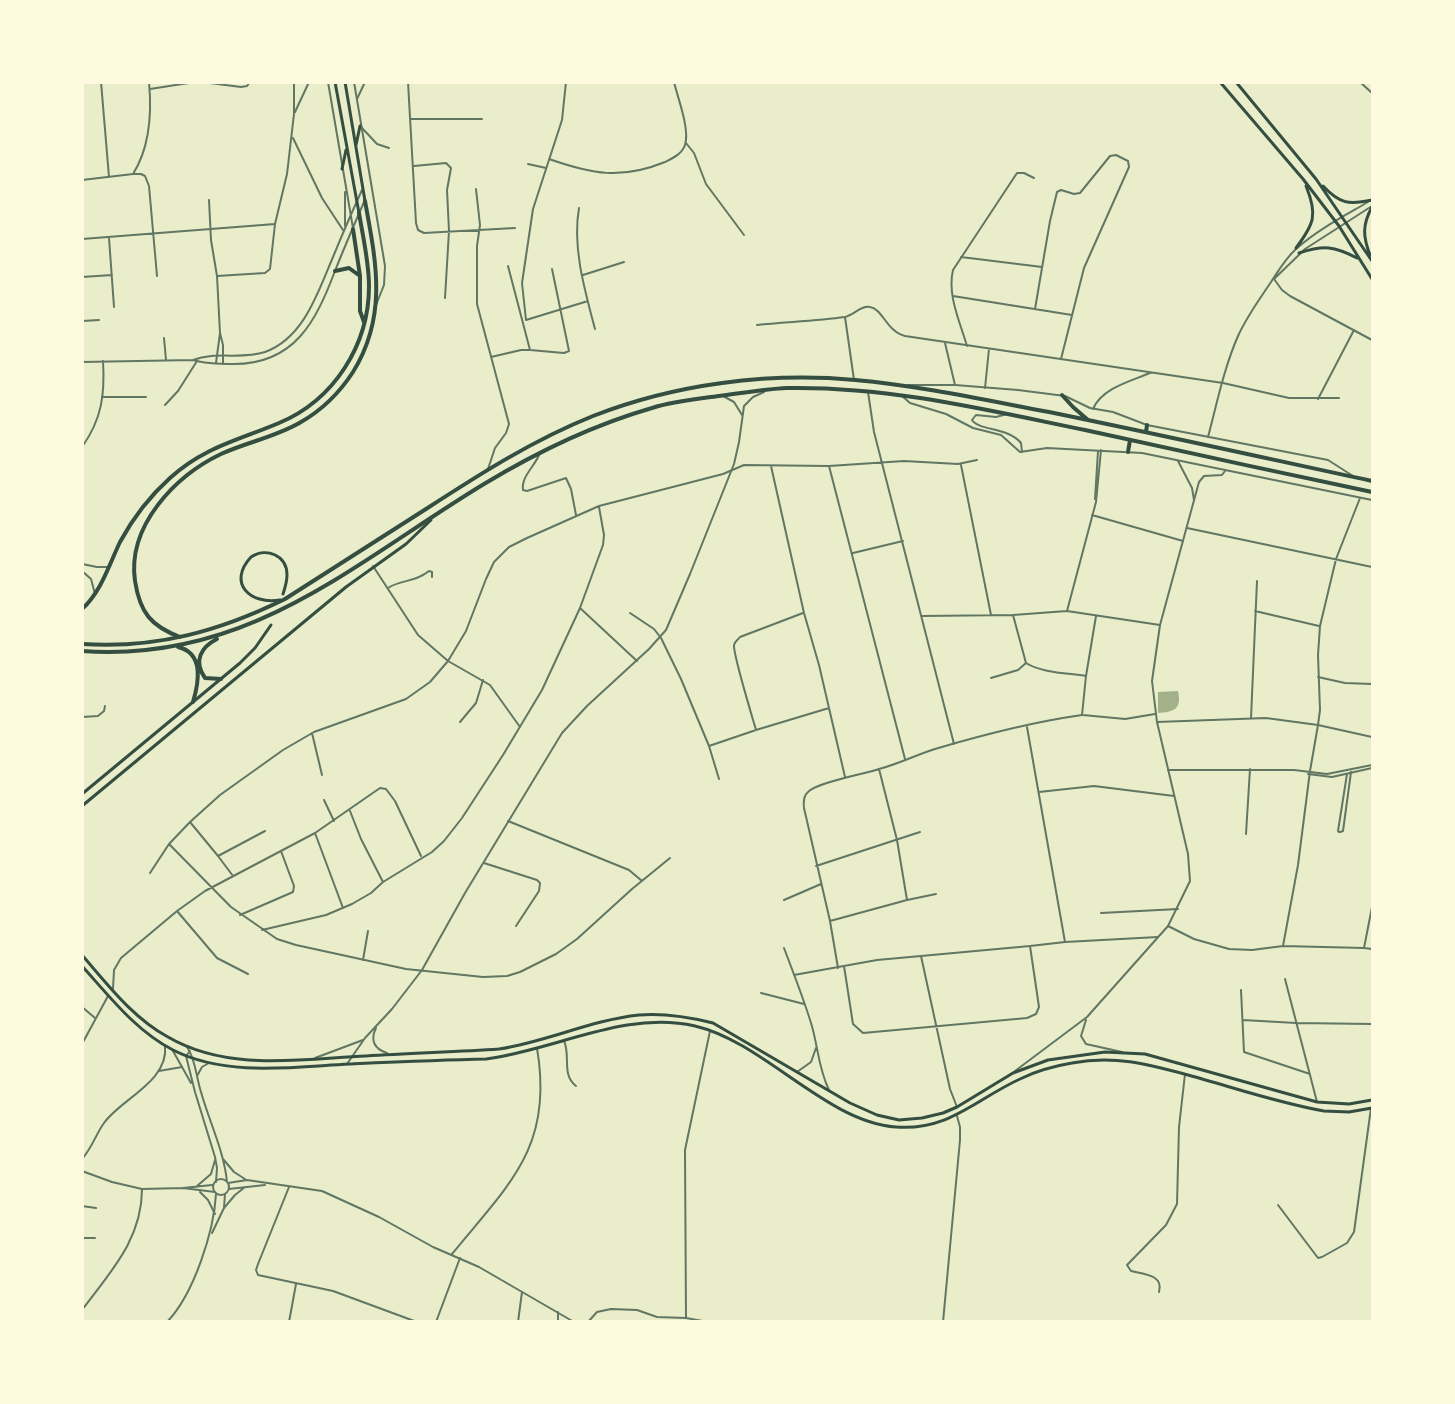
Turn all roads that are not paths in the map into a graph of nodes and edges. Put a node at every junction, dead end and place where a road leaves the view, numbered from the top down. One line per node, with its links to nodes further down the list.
1 (101, 82): 37 (street)
2 (148, 82): 19 (street)
3 (195, 82): 19 (street)
4 (202, 82): 5 (street)
5 (250, 82)
6 (294, 82): 22 (street)
7 (309, 82): 22 (street)
8 (328, 82): 35 (street)
9 (335, 82): 29 (main road)
10 (345, 82): 28 (main road)
11 (354, 82): 21 (street)
12 (365, 82): 21 (street)
13 (408, 82): 24 (street)
14 (567, 82): 31 (street)
15 (674, 82): 27 (street)
16 (1220, 82): 39 (main road)
17 (1236, 82): 40 (main road)
18 (1360, 82): 20 (street)
19 (149, 89): 36 (street)
20 (1372, 93)
21 (356, 101): 25 (street)
22 (294, 114): 26 (street)
23 (482, 118): 24 (street)
24 (410, 119): 33 (street)
25 (360, 126): 28 (main road); 30 (street); 89 (street)
26 (292, 136): 56 (street); 61 (street)
27 (686, 143): 31 (street); 65 (street)
28 (356, 147): 43 (main road)
29 (347, 148): 35 (main road); 47 (main road)
30 (389, 148)
31 (549, 159): 34 (street)
32 (528, 164): 34 (street)
33 (413, 166): 63 (street); 63 (street)
34 (546, 168): 97 (street)
35 (342, 169): 42 (street)
36 (133, 174): 37 (street); 64 (street)
37 (109, 177): 41 (street)
38 (1034, 178): 70 (street)
39 (1303, 179): 54 (main road); 68 (main road)
40 (1316, 179): 46 (main road); 53 (main road)
41 (82, 180)
42 (345, 186): 52 (street); 61 (street)
43 (363, 187): 47 (street); 48 (main road)
44 (476, 189): 62 (street)
45 (209, 200): 60 (street)
46 (1372, 200): 53 (street)
47 (357, 201): 51 (main road); 52 (street)
48 (365, 201): 51 (street); 89 (highway)
49 (1372, 206): 55 (street); 72 (main road)
50 (579, 208): 79 (street)
51 (359, 213): 59 (street); 98 (highway)
52 (351, 215): 59 (street); 61 (street)
53 (1341, 217): 54 (street); 55 (main road)
54 (1335, 221): 57 (main road); 68 (street)
55 (1345, 223): 57 (street); 72 (main road)
56 (275, 224): 60 (street); 81 (street)
57 (1339, 226): 69 (street); 71 (main road)
58 (514, 228): 62 (street)
59 (353, 229): 77 (street); 82 (highway)
60 (210, 230): 64 (street); 81 (street)
61 (344, 230): 110 (street)
62 (480, 230): 63 (street); 111 (street)
63 (449, 231): 87 (street)
64 (152, 234): 66 (street); 80 (street)
65 (744, 235)
66 (109, 237): 67 (street); 78 (street)
67 (82, 239)
68 (1296, 248): 84 (street)
69 (1299, 253): 71 (main road); 84 (street)
70 (962, 256): 75 (street); 86 (street)
71 (1358, 258): 85 (main road)
72 (1372, 261)
73 (624, 262): 79 (street)
74 (508, 266): 97 (street)
75 (1042, 267): 91 (street); 93 (street)
76 (552, 268): 92 (street)
77 (335, 271): 82 (highway); 118 (street)
78 (112, 275): 83 (street); 90 (street)
79 (583, 275): 88 (street)
80 (157, 276)
81 (218, 276): 102 (street)
82 (360, 276): 98 (highway)
83 (82, 277)
84 (1274, 279): 101 (street); 121 (street)
85 (1372, 279)
86 (952, 296): 91 (street); 106 (street)
87 (445, 298)
88 (588, 301): 92 (street); 100 (street)
89 (376, 304): 140 (highway)
90 (114, 307)
91 (1035, 309): 93 (street)
92 (560, 310): 97 (street); 108 (street)
93 (1072, 315): 112 (street)
94 (845, 317): 99 (street); 105 (street); 120 (street)
95 (99, 320): 96 (street)
96 (82, 321)
97 (525, 321): 108 (street)
98 (364, 322): 136 (highway)
99 (757, 325)
100 (595, 329)
101 (1354, 330): 104 (street); 133 (street)
102 (220, 333): 109 (street); 110 (street)
103 (164, 338): 113 (street)
104 (1372, 340)
105 (945, 343): 106 (street); 123 (street)
106 (967, 346): 107 (street)
107 (989, 349): 112 (street); 124 (street)
108 (530, 350): 111 (street)
109 (216, 356): 110 (street); 114 (street); 117 (street)
110 (223, 356): 118 (street)
111 (491, 357): 153 (street)
112 (1061, 359): 119 (street)
113 (166, 360): 114 (street); 115 (street)
114 (196, 360): 117 (street); 134 (street)
115 (103, 361): 116 (street); 130 (street)
116 (82, 362)
117 (216, 364): 118 (street)
118 (224, 364)
119 (1150, 373): 121 (street); 135 (street)
120 (854, 380): 122 (highway); 156 (highway)
121 (1223, 383): 133 (street); 143 (street)
122 (902, 385): 123 (street); 139 (highway)
123 (955, 386): 124 (street)
124 (985, 388): 128 (street)
125 (770, 390): 126 (highway); 129 (highway); 138 (street)
126 (868, 392): 127 (highway); 157 (street)
127 (901, 395): 137 (highway); 150 (street)
128 (1062, 395): 135 (street); 139 (highway)
129 (721, 396): 138 (street); 149 (highway)
130 (102, 397): 131 (street); 146 (street)
131 (146, 397)
132 (1339, 398): 133 (street)
133 (1318, 399)
134 (165, 405)
135 (1093, 409): 141 (street)
136 (301, 411): 140 (highway); 182 (highway)
137 (1007, 414): 144 (highway); 150 (street)
138 (742, 417): 163 (street)
139 (1088, 420): 142 (highway)
140 (303, 421): 205 (highway)
141 (1147, 425): 142 (highway); 143 (street)
142 (1146, 432): 148 (highway)
143 (1208, 437): 145 (street)
144 (1130, 440): 151 (highway); 167 (highway)
145 (1236, 443): 148 (highway); 165 (street)
146 (82, 447)
147 (1099, 450): 150 (street); 151 (street); 173 (street)
148 (1235, 450): 165 (highway)
149 (540, 452): 152 (highway); 159 (street)
150 (1022, 452)
151 (1128, 452): 155 (street)
152 (530, 458): 159 (street); 174 (highway)
153 (491, 459): 156 (street); 162 (street)
154 (977, 460): 158 (street)
155 (1178, 460): 164 (street); 170 (street)
156 (500, 462): 162 (highway)
157 (881, 463): 158 (street); 161 (street); 176 (street)
158 (961, 464): 197 (street)
159 (535, 465): 172 (street)
160 (771, 466): 161 (street); 163 (street); 196 (street)
161 (829, 466): 178 (street)
162 (488, 470): 190 (highway)
163 (731, 471): 171 (street); 206 (street)
164 (1225, 471): 168 (street); 170 (street)
165 (1355, 477): 166 (highway)
166 (1372, 481)
167 (1372, 492)
168 (1360, 498): 169 (street); 179 (street)
169 (1372, 500)
170 (1194, 502): 175 (street)
171 (599, 506): 172 (street); 191 (street)
172 (576, 515): 210 (street)
173 (1092, 515): 177 (street); 193 (street)
174 (431, 519): 181 (main road); 204 (highway)
175 (1186, 528): 177 (street); 179 (street)
176 (903, 541): 178 (street); 199 (street)
177 (1183, 542): 202 (street)
178 (852, 553): 236 (street)
179 (1336, 559): 183 (street); 203 (street)
180 (82, 564): 182 (street)
181 (373, 566): 187 (street); 251 (main road)
182 (108, 567): 188 (highway)
183 (1372, 567)
184 (82, 571): 188 (street)
185 (432, 577): 187 (street)
186 (1257, 581): 194 (street)
187 (387, 588): 210 (street)
188 (95, 594): 192 (highway)
189 (283, 594): 190 (main road)
190 (285, 600): 205 (highway)
191 (580, 608): 211 (street); 230 (street)
192 (82, 609)
193 (1066, 611): 198 (street); 200 (street)
194 (1255, 611): 203 (street); 225 (street)
195 (630, 613): 206 (street)
196 (804, 613): 221 (street); 231 (street)
197 (991, 615): 198 (street); 199 (street)
198 (1013, 615): 212 (street)
199 (922, 616): 234 (street)
200 (1096, 616): 202 (street); 213 (street)
201 (271, 625): 216 (main road)
202 (1160, 625): 222 (street)
203 (1320, 626): 214 (street)
204 (226, 634): 208 (highway); 216 (highway)
205 (181, 637): 207 (highway)
206 (661, 638): 211 (street); 235 (street)
207 (82, 644)
208 (174, 647): 209 (highway); 219 (highway)
209 (82, 651)
210 (448, 661): 217 (street); 232 (street)
211 (637, 661): 254 (street)
212 (1026, 663): 213 (street); 215 (street)
213 (1086, 676): 223 (street)
214 (1318, 677): 218 (street); 228 (street)
215 (991, 678)
216 (221, 679): 219 (main road)
217 (483, 680): 226 (street); 230 (street)
218 (1372, 684)
219 (193, 702): 248 (main road)
220 (105, 705): 224 (street)
221 (829, 708): 231 (street); 245 (street)
222 (1155, 714): 223 (street); 227 (street)
223 (1082, 715): 229 (street)
224 (82, 717)
225 (1251, 718): 227 (street); 228 (street)
226 (460, 722)
227 (1157, 722): 240 (street)
228 (1318, 724): 233 (street); 243 (street)
229 (1027, 727): 234 (street); 247 (street)
230 (520, 728): 266 (street)
231 (756, 730): 235 (street)
232 (312, 733): 244 (street); 255 (street)
233 (1372, 737)
234 (954, 744): 236 (street)
235 (709, 746): 246 (street)
236 (905, 759): 238 (street)
237 (1372, 766): 241 (street)
238 (879, 769): 245 (street); 262 (street)
239 (1250, 769): 240 (street); 243 (street); 261 (street)
240 (1168, 770): 249 (street)
241 (1351, 771): 242 (street); 257 (street)
242 (1347, 772): 243 (street); 256 (street)
243 (1309, 773): 293 (street)
244 (322, 775)
245 (845, 777): 269 (street)
246 (719, 779)
247 (1039, 792): 249 (street); 291 (street)
248 (82, 794)
249 (1174, 796): 281 (street)
250 (324, 800): 253 (street)
251 (82, 806)
252 (350, 811): 253 (street); 266 (street); 273 (street)
253 (334, 821): 260 (street)
254 (508, 821): 268 (street); 272 (street)
255 (190, 822): 263 (street); 265 (street)
256 (1339, 822): 257 (street); 257 (street)
257 (1344, 822)
258 (266, 831): 265 (street)
259 (920, 832): 262 (street)
260 (315, 833): 264 (street); 280 (street)
261 (1246, 834)
262 (897, 840): 269 (street); 278 (street)
263 (169, 844): 270 (street); 275 (street)
264 (281, 850): 271 (street); 284 (street)
265 (218, 856): 271 (street)
266 (421, 857): 273 (street)
267 (670, 858): 272 (street)
268 (484, 863): 286 (street); 303 (street)
269 (816, 866): 274 (street)
270 (150, 873)
271 (233, 876): 275 (street)
272 (642, 881): 303 (street)
273 (383, 882): 280 (street)
274 (820, 884): 277 (street); 285 (street)
275 (210, 887): 282 (street); 284 (street)
276 (936, 894): 278 (street)
277 (784, 900)
278 (907, 900): 285 (street)
279 (1372, 907): 295 (street)
280 (343, 908): 288 (street)
281 (1178, 909): 283 (street); 287 (street)
282 (177, 911): 304 (street); 308 (street)
283 (1101, 913)
284 (240, 915): 288 (street)
285 (830, 921): 302 (street)
286 (516, 926)
287 (1168, 926): 290 (street); 293 (street)
288 (262, 930): 299 (street)
289 (368, 931): 299 (street)
290 (1158, 937): 291 (street); 313 (street)
291 (1065, 942): 292 (street)
292 (1030, 946): 298 (street); 319 (street)
293 (1283, 946): 295 (street)
294 (784, 948): 305 (street)
295 (1364, 948): 296 (street)
296 (1372, 949)
297 (82, 955): 308 (main road)
298 (921, 956): 301 (street); 319 (street)
299 (363, 960): 303 (street)
300 (82, 966): 310 (main road)
301 (844, 966): 302 (street); 319 (street)
302 (838, 968): 305 (street)
303 (423, 970): 318 (street)
304 (248, 974)
305 (794, 975): 311 (street)
306 (1285, 979): 316 (street)
307 (1241, 990): 315 (street)
308 (113, 992): 325 (main road)
309 (761, 993): 311 (street)
310 (108, 995): 314 (street); 324 (main road)
311 (805, 1004): 326 (street)
312 (82, 1007): 314 (street)
313 (1087, 1017): 331 (street); 344 (street)
314 (95, 1018): 323 (street)
315 (1242, 1020): 316 (street); 346 (street)
316 (1296, 1023): 317 (street); 346 (street)
317 (1372, 1024)
318 (378, 1026): 321 (street); 332 (street)
319 (936, 1028): 353 (street)
320 (710, 1031): 322 (main road); 342 (main road); 388 (street)
321 (365, 1038): 335 (street); 336 (street)
322 (564, 1041): 327 (main road); 348 (street)
323 (82, 1044)
324 (165, 1045): 328 (main road); 341 (street)
325 (186, 1045): 329 (main road); 330 (street)
326 (817, 1045): 343 (street); 350 (street)
327 (537, 1048): 338 (main road); 381 (street)
328 (171, 1049): 333 (main road); 340 (street)
329 (195, 1049): 330 (street); 336 (main road)
330 (190, 1051): 333 (street); 334 (street)
331 (1123, 1052): 344 (main road); 352 (main road)
332 (390, 1054): 335 (main road); 339 (main road)
333 (186, 1056): 334 (main road); 349 (street)
334 (193, 1057): 337 (main road); 347 (street)
335 (352, 1057): 336 (main road); 338 (street)
336 (311, 1060)
337 (214, 1062): 338 (main road); 347 (street)
338 (347, 1064)
339 (785, 1064): 342 (main road); 343 (main road)
340 (182, 1067): 341 (street); 349 (street)
341 (159, 1071): 358 (street)
342 (781, 1071): 355 (main road)
343 (797, 1072): 350 (main road)
344 (1013, 1073): 353 (main road)
345 (1185, 1074): 354 (main road); 355 (main road); 384 (street)
346 (1310, 1074): 352 (street)
347 (197, 1078): 357 (street)
348 (576, 1086)
349 (194, 1087): 356 (street)
350 (829, 1090): 353 (main road)
351 (1372, 1100): 352 (main road)
352 (1317, 1102)
353 (957, 1107)
354 (1372, 1108): 373 (street)
355 (957, 1116): 398 (street)
356 (215, 1157): 362 (street); 364 (street)
357 (222, 1158): 360 (street); 361 (street)
358 (82, 1159)
359 (82, 1171): 368 (street)
360 (247, 1180): 361 (street); 363 (street)
361 (227, 1182): 362 (street); 369 (street)
362 (215, 1184): 364 (street); 371 (street)
363 (265, 1185): 365 (street); 366 (street)
364 (197, 1186): 367 (street)
365 (247, 1187): 369 (street); 376 (street)
366 (289, 1187): 381 (street); 383 (street)
367 (183, 1188): 368 (street); 370 (street)
368 (142, 1189): 386 (street)
369 (229, 1189): 372 (street)
370 (197, 1190): 371 (street); 377 (street)
371 (216, 1193): 372 (street); 377 (street)
372 (225, 1194): 376 (street)
373 (1278, 1205)
374 (82, 1206): 375 (street)
375 (96, 1208)
376 (224, 1208): 378 (street)
377 (215, 1214): 378 (street)
378 (210, 1235): 389 (street)
379 (82, 1238): 380 (street)
380 (95, 1238)
381 (451, 1255): 382 (street)
382 (460, 1258): 385 (street); 392 (street)
383 (296, 1284): 390 (street); 391 (street)
384 (1159, 1292)
385 (522, 1293): 387 (street); 393 (street)
386 (82, 1310)
387 (558, 1312): 394 (street); 395 (street)
388 (686, 1318): 396 (street); 397 (street)
389 (167, 1322)
390 (289, 1322)
391 (417, 1322)
392 (436, 1322)
393 (518, 1322)
394 (558, 1322)
395 (574, 1322)
396 (588, 1322)
397 (708, 1322)
398 (943, 1322)

